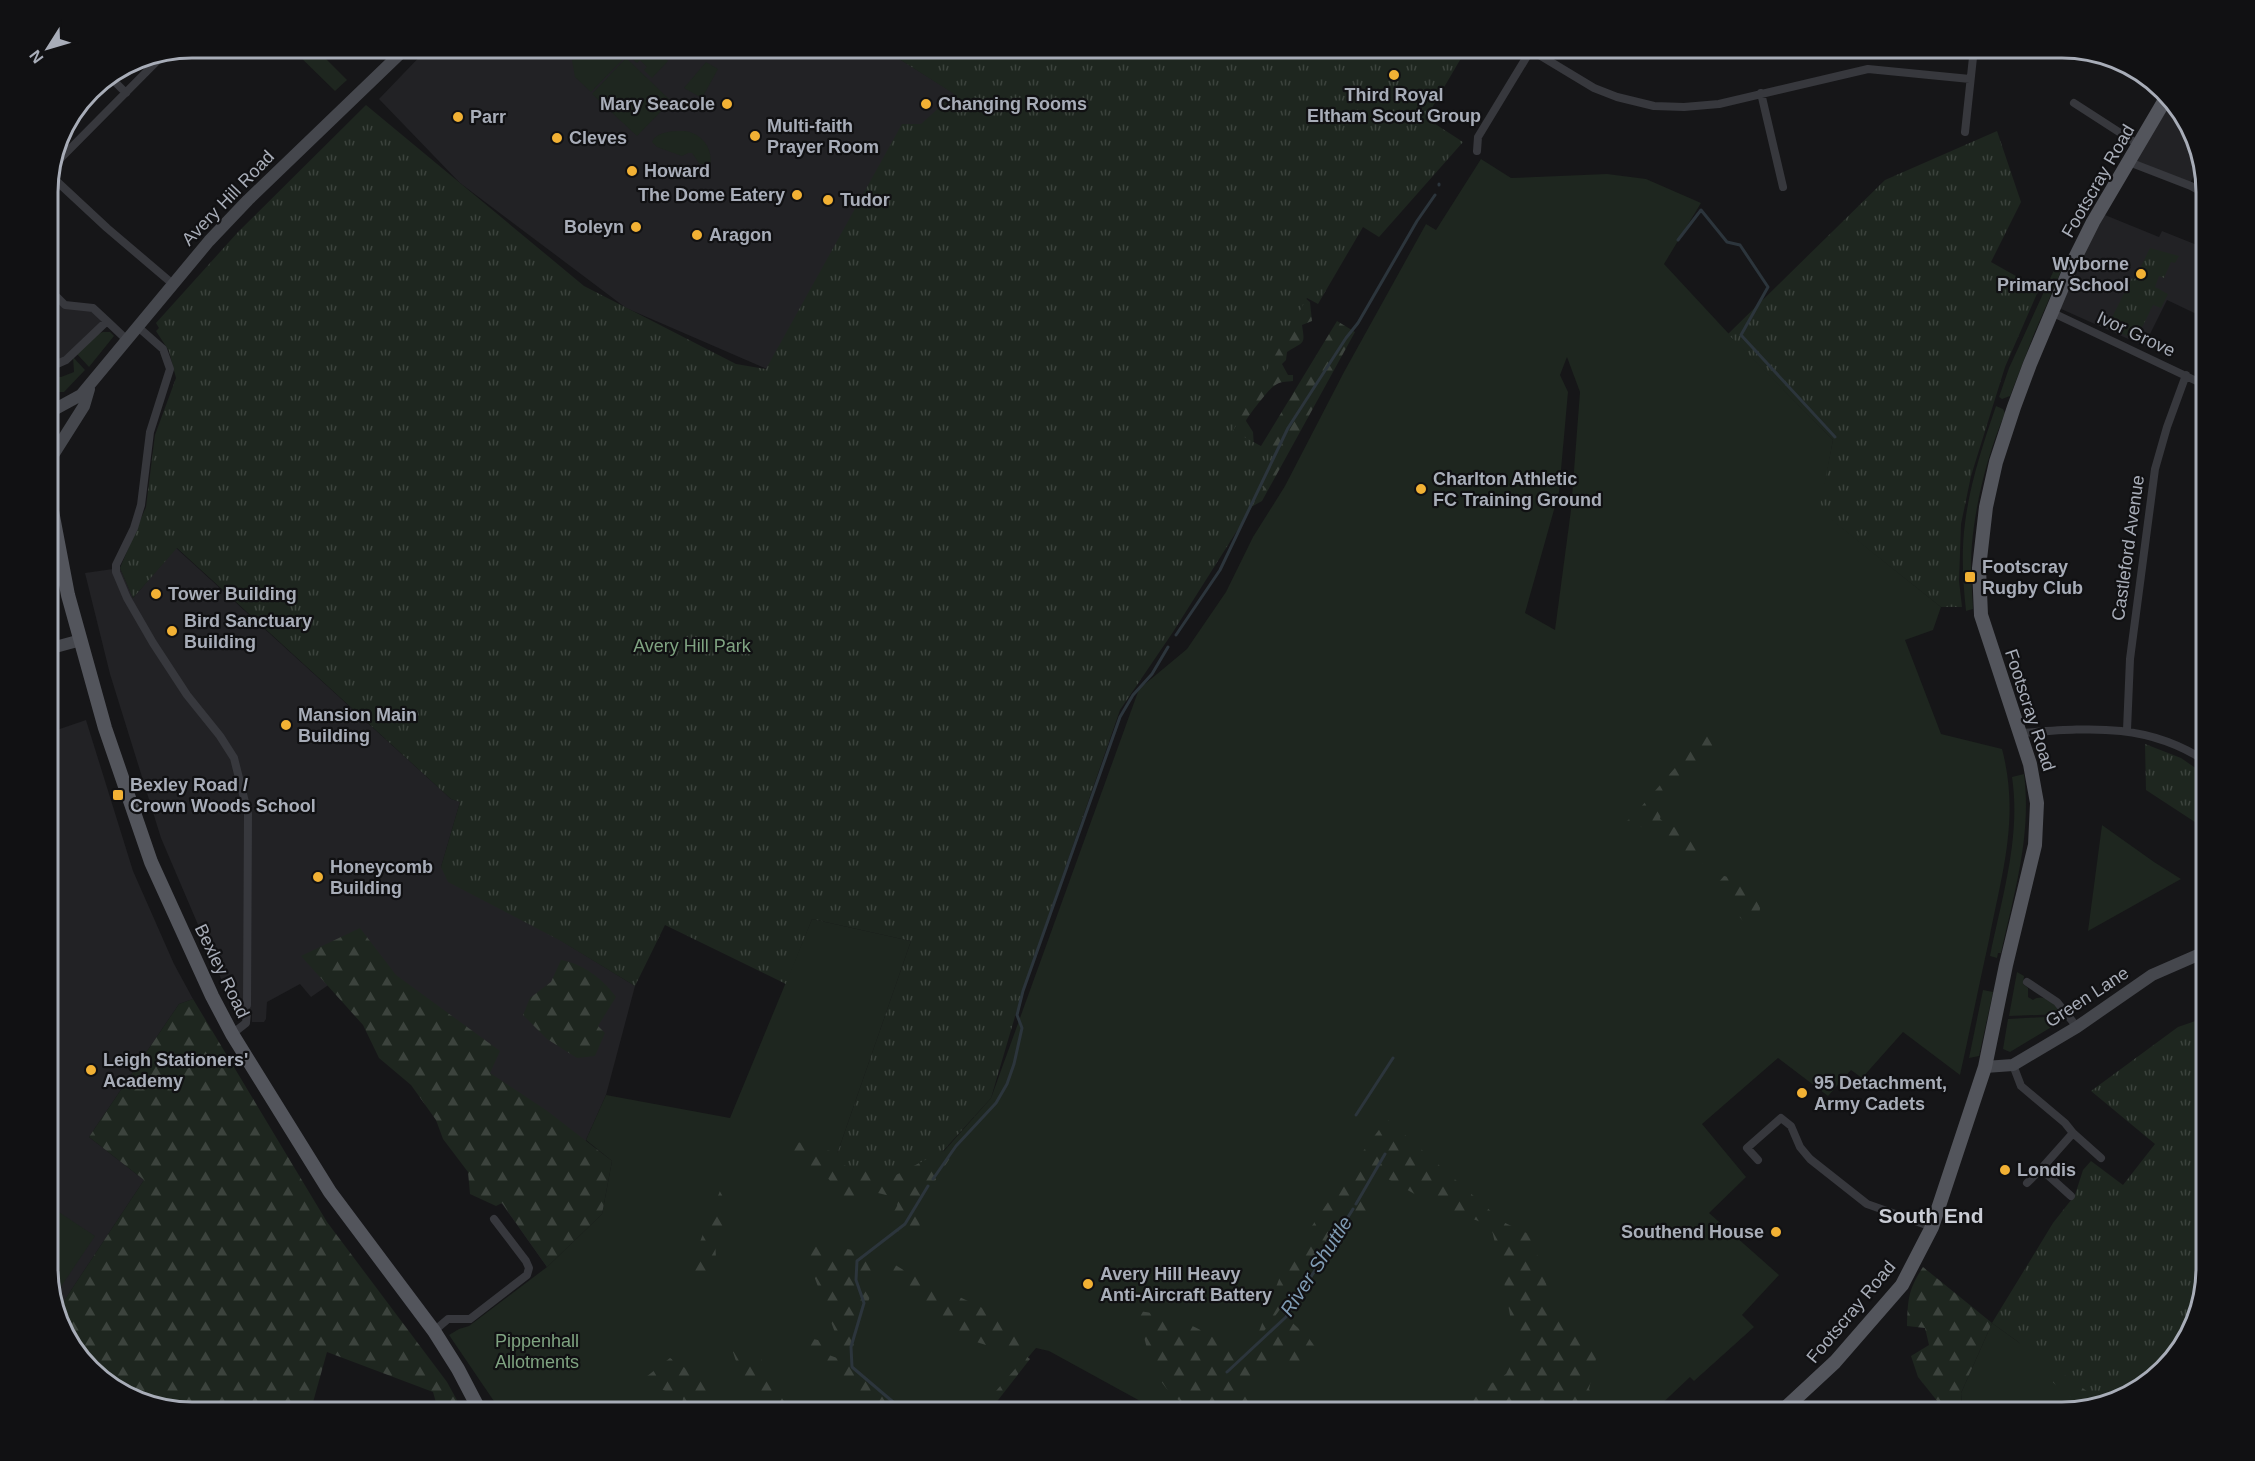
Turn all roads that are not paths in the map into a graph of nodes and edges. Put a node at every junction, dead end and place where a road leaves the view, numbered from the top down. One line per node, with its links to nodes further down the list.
1 (395, 59): 20 (main road, Avery Hill Road)
2 (1526, 59): 14 (street)
3 (1548, 59): 9 (street)
4 (1973, 59): 6 (street)
5 (154, 64): 8 (street)
6 (1970, 79): 9 (street); 12 (street)
7 (116, 83): 8 (street)
8 (126, 93): 15 (street)
9 (1761, 93): 18 (street)
10 (2074, 103): 13 (street)
11 (2163, 104): 13 (main road, Footscray Road)
12 (1965, 132)
13 (2139, 145): 16 (main road, Footscray Road)
14 (1477, 150)
15 (64, 155)
16 (2129, 162): 19 (street); 22 (main road, Footscray Road)
17 (59, 183): 20 (street)
18 (1783, 187)
19 (2196, 189)
20 (174, 285): 24 (main road, Avery Hill Road)
21 (59, 299): 23 (street)
22 (2051, 312): 27 (street, Ivor Grove); 38 (main road, Footscray Road)
23 (107, 321): 25 (street); 26 (street)
24 (138, 327): 25 (main road, Avery Hill Road); 43 (street)
25 (127, 340): 29 (main road, Avery Hill Road)
26 (59, 363)
27 (2186, 375): 28 (street, Ivor Grove); 37 (street, Castleford Avenue)
28 (2196, 380)
29 (90, 385): 31 (main road, Avery Hill Road); 33 (main road, Avery Hill Road)
30 (59, 402): 31 (main road)
31 (69, 403): 32 (main road, Avery Hill Road)
32 (59, 408)
33 (59, 446)
34 (59, 554): 35 (main road, Bexley Road)
35 (81, 640): 36 (main road); 43 (main road, Bexley Road)
36 (59, 646)
37 (2127, 730): 38 (street); 39 (street)
38 (2021, 734): 45 (main road, Footscray Road)
39 (2196, 755)
40 (2196, 956): 42 (main road, Green Lane)
41 (2027, 982): 42 (street)
42 (2077, 1027): 44 (main road, Green Lane)
43 (232, 1034): 54 (main road, Bexley Road)
44 (2013, 1065): 45 (main road, Green Lane); 46 (street)
45 (1986, 1067): 53 (main road, Footscray Road)
46 (2073, 1133): 47 (street); 49 (street)
47 (2101, 1158)
48 (1758, 1160): 53 (street)
49 (2041, 1169): 50 (street); 51 (street)
50 (2027, 1183)
51 (2072, 1196)
52 (494, 1219): 54 (street)
53 (1932, 1227): 56 (main road, Footscray Road)
54 (434, 1331): 55 (main road, Bexley Road)
55 (475, 1402)
56 (1792, 1402)

